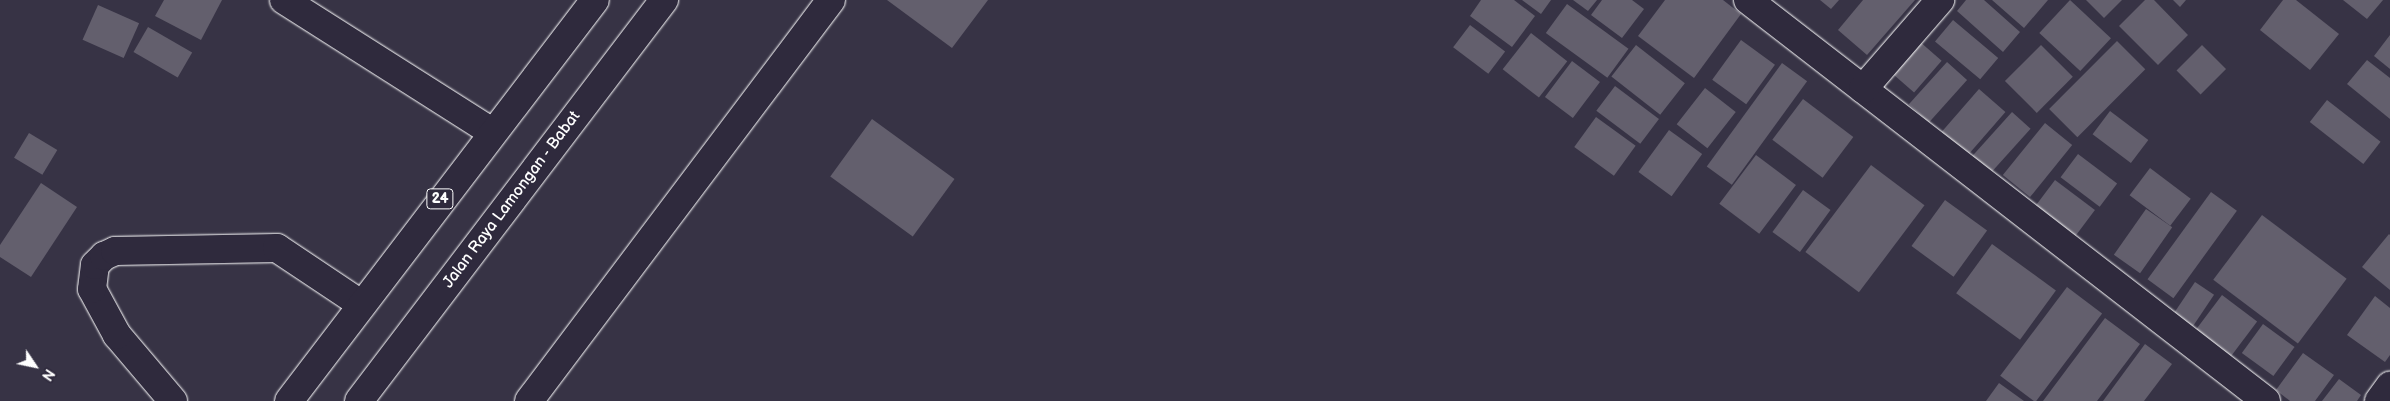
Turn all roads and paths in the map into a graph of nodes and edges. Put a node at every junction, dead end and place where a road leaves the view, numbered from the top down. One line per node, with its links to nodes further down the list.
1 (284, 0): 8 (main road)
2 (595, 0): 8 (main road, 24)
3 (664, 0): 13 (main road, Jalan Raya Lamongan - Babat)
4 (831, 0): 14 (main road)
5 (1748, 0): 7 (main road)
6 (1940, 0): 7 (main road)
7 (1863, 89): 15 (main road)
8 (492, 132): 9 (main road, 24)
9 (361, 304): 11 (main road); 12 (main road, 24)
10 (2390, 386): 16 (main road)
11 (173, 401)
12 (289, 401)
13 (359, 401)
14 (529, 401)
15 (2266, 401)
16 (2379, 401)

